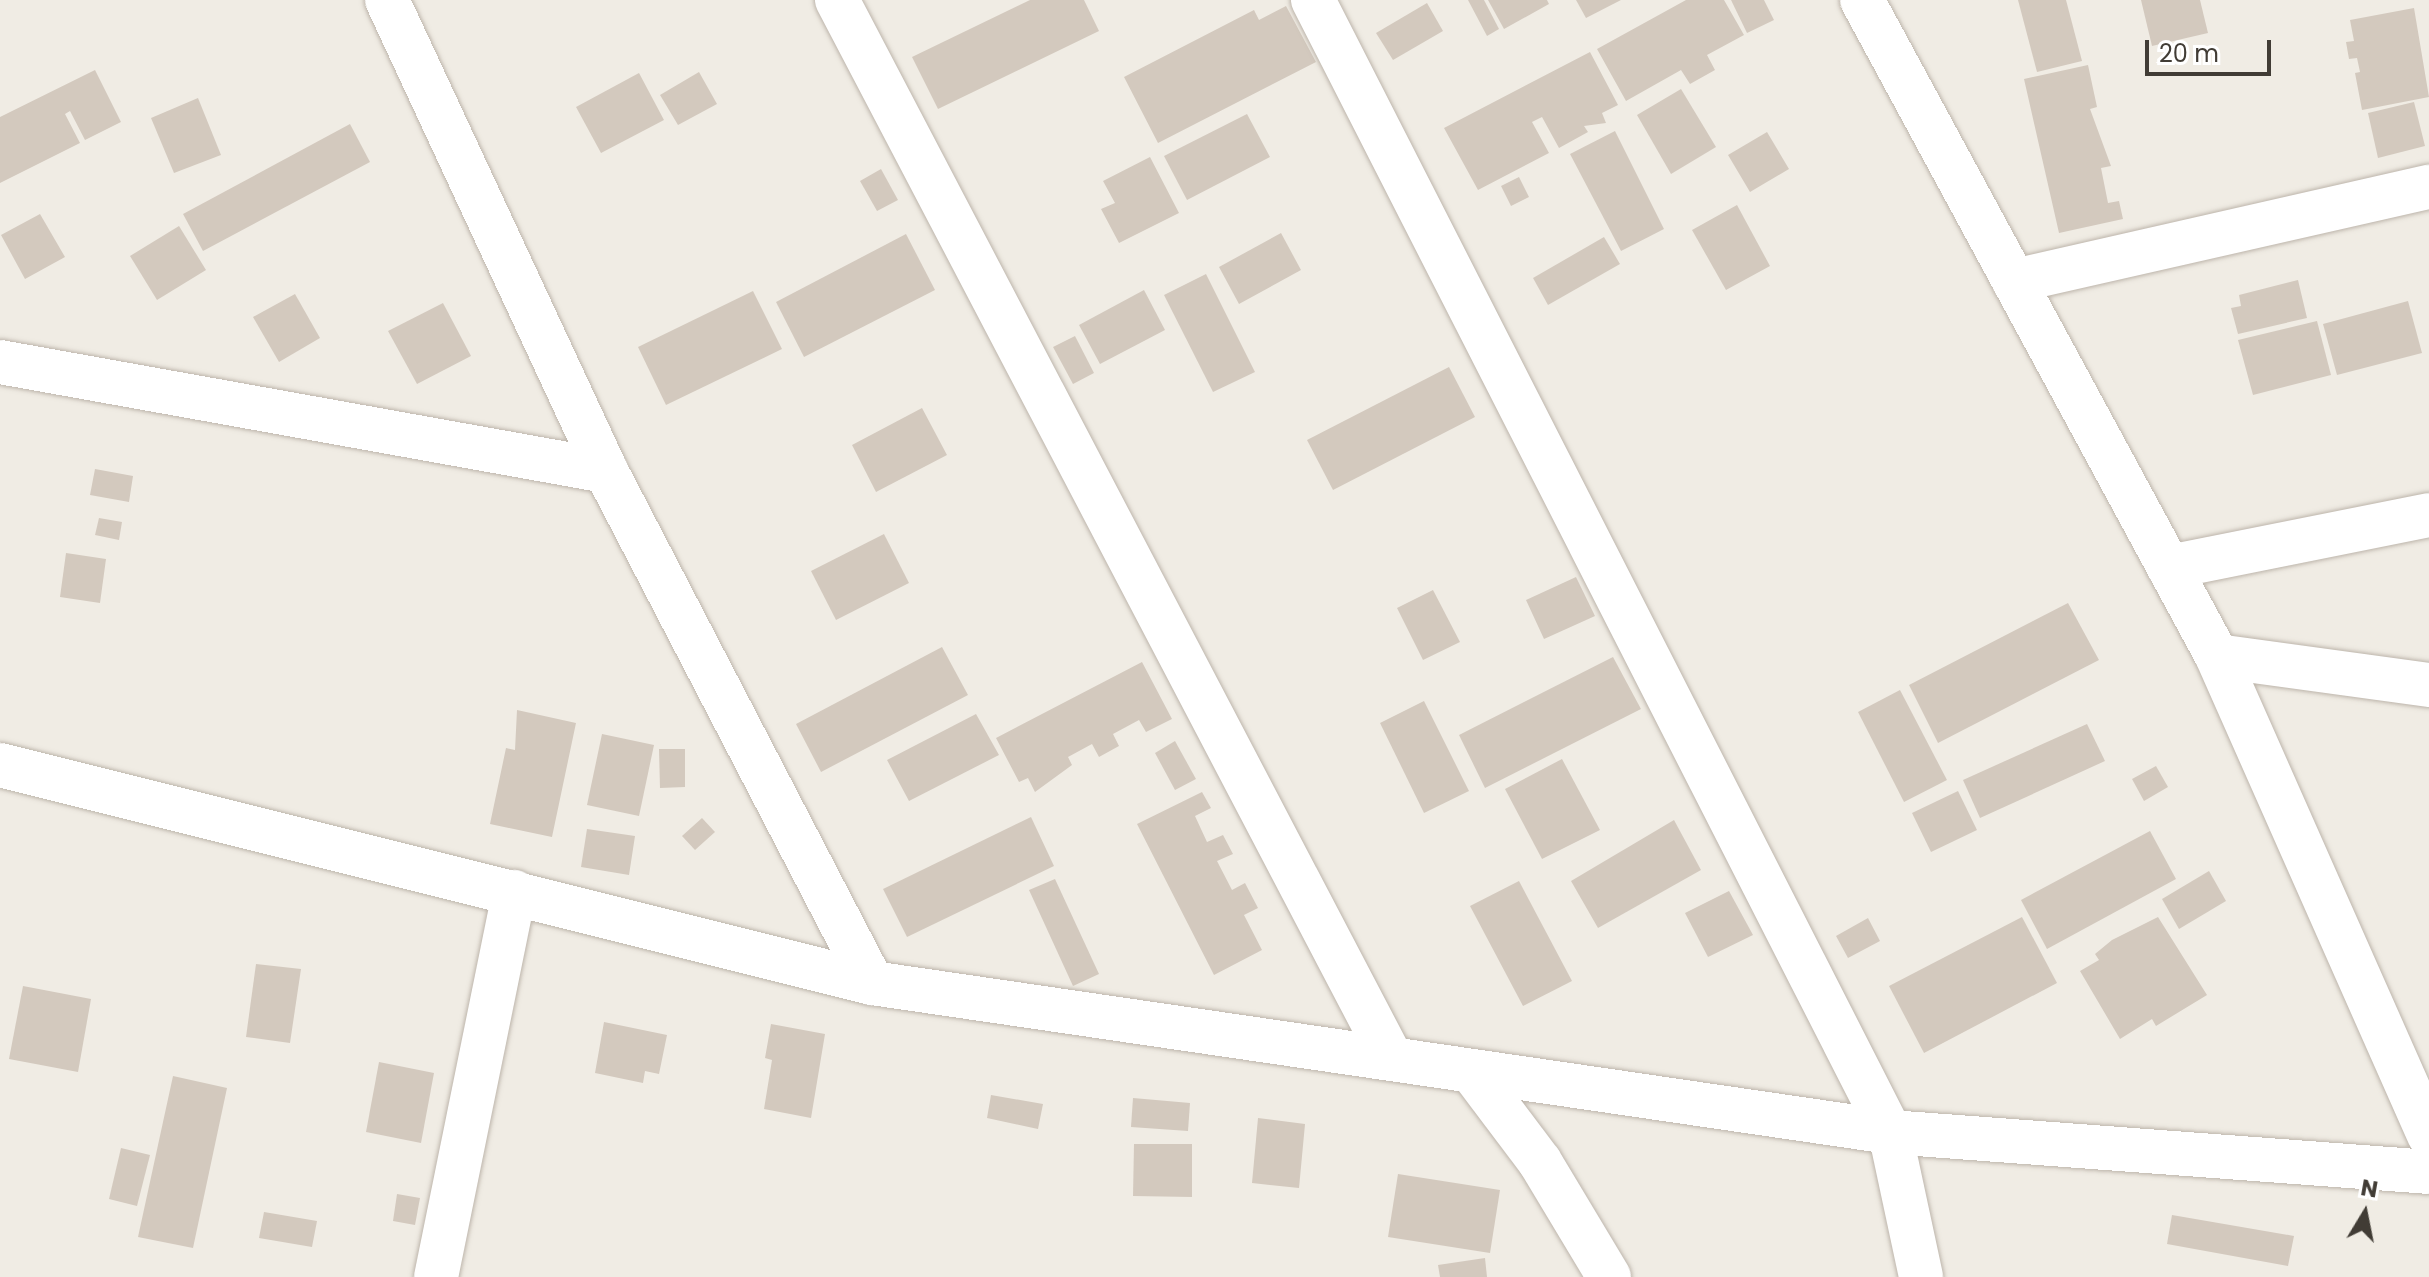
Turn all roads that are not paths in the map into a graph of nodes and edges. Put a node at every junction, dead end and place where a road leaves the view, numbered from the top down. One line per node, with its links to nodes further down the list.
1 (387, 0): 8 (street)
2 (837, 0): 16 (street)
3 (1313, 0): 18 (street)
4 (1862, 0): 6 (street)
5 (2429, 187): 6 (street)
6 (2014, 281): 10 (street)
7 (5, 353): 8 (street)
8 (606, 471): 15 (street)
9 (2429, 515): 10 (street)
10 (2169, 567): 11 (street)
11 (2217, 656): 12 (street); 19 (street)
12 (2429, 685)
13 (0, 765): 14 (street)
14 (514, 892): 15 (street); 21 (street)
15 (872, 983): 16 (street)
16 (1390, 1056): 17 (street)
17 (1473, 1073): 18 (street); 22 (street)
18 (1890, 1132): 20 (street); 23 (street)
19 (2429, 1135)
20 (2429, 1172)
21 (436, 1277)
22 (1609, 1277)
23 (1921, 1277)

